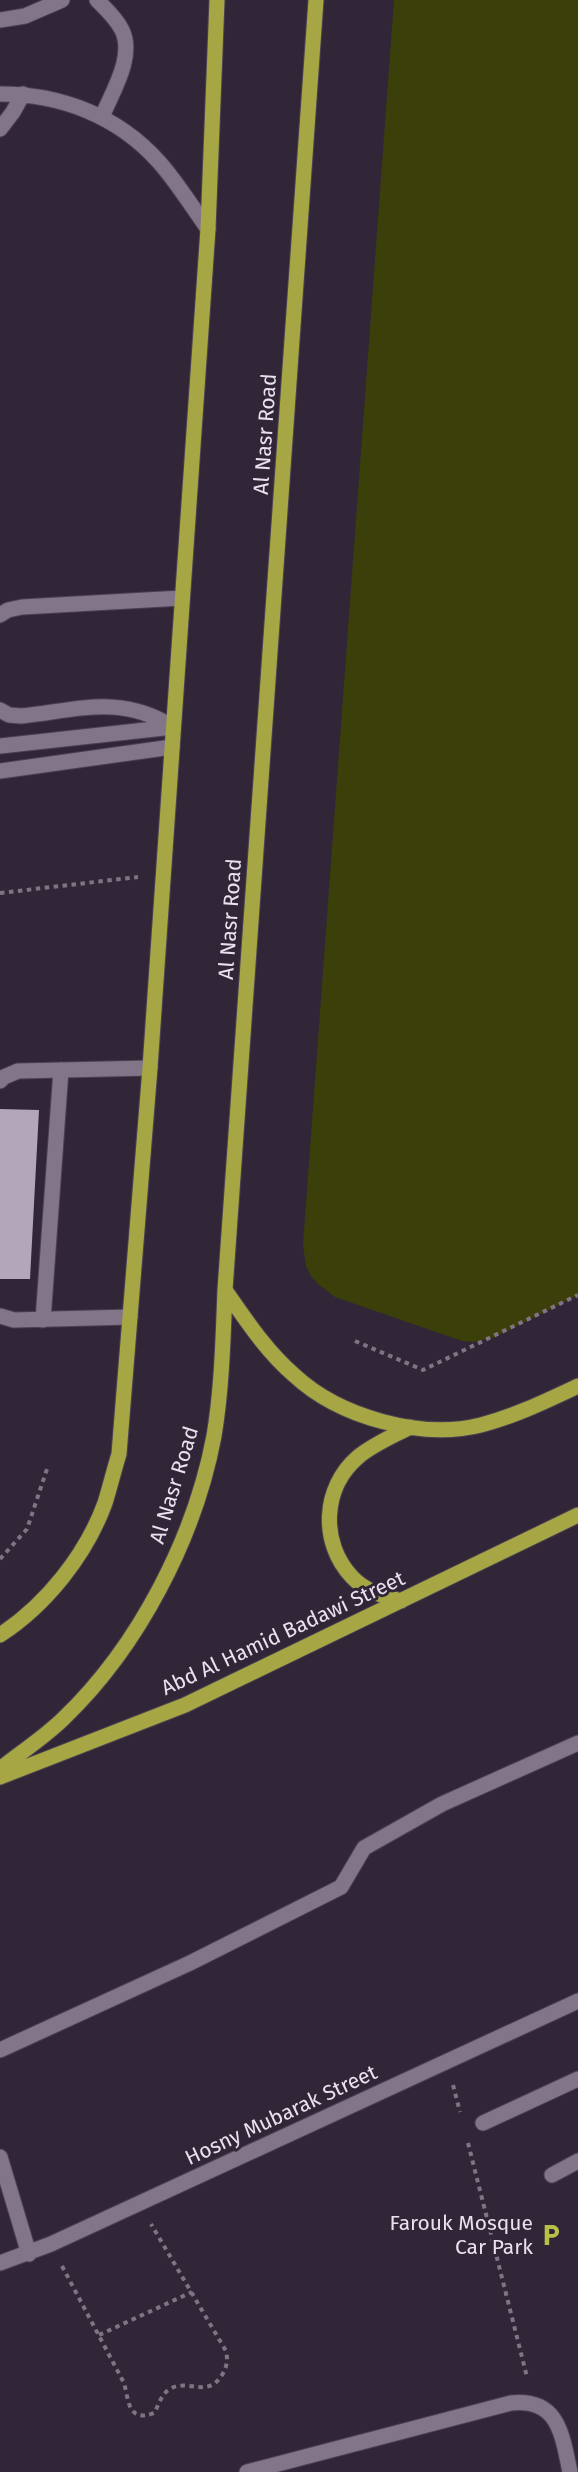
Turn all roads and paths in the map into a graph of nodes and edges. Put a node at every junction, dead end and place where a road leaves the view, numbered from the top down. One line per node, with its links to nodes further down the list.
1 (63, 0): 5 (street)
2 (97, 0): 8 (street)
3 (217, 0): 10 (main road)
4 (316, 0): 23 (main road, Al Nasr Road)
5 (0, 20)
6 (0, 94): 7 (street)
7 (23, 94): 8 (street); 9 (street)
8 (102, 117): 10 (street)
9 (0, 129)
10 (208, 229): 11 (main road)
11 (182, 598): 12 (street); 14 (main road)
12 (0, 615)
13 (0, 710): 14 (street)
14 (173, 727): 15 (street); 16 (main road)
15 (0, 746)
16 (172, 747): 17 (street); 18 (main road)
17 (0, 771)
18 (163, 874): 19 (path); 20 (main road)
19 (0, 893)
20 (150, 1068): 21 (street); 26 (main road)
21 (61, 1070): 22 (street); 27 (street)
22 (0, 1080)
23 (225, 1290): 30 (main road); 37 (main road, Al Nasr Road)
24 (578, 1295): 28 (path)
25 (0, 1316): 27 (street)
26 (130, 1317): 27 (street); 35 (main road)
27 (43, 1320)
28 (355, 1341)
29 (578, 1386): 30 (main road)
30 (410, 1427): 34 (main road)
31 (48, 1466): 33 (path)
32 (578, 1515): 34 (main road, Abd Al Hamid Badawi Street)
33 (0, 1559)
34 (401, 1601): 38 (main road, Abd Al Hamid Badawi Street)
35 (0, 1635)
36 (578, 1743): 40 (street)
37 (0, 1769)
38 (0, 1777)
39 (578, 2001): 41 (street, Hosny Mubarak Street)
40 (0, 2050)
41 (448, 2062): 43 (path); 49 (street, Hosny Mubarak Street)
42 (578, 2079): 44 (street)
43 (462, 2119)
44 (483, 2123)
45 (468, 2142): 55 (path)
46 (0, 2157): 51 (street)
47 (578, 2161): 48 (street)
48 (552, 2175)
49 (139, 2204): 50 (street, Hosny Mubarak Street); 53 (path)
50 (51, 2244): 51 (street, Hosny Mubarak Street); 54 (path)
51 (29, 2254): 52 (street, Hosny Mubarak Street)
52 (0, 2263)
53 (192, 2292): 54 (path); 54 (path)
54 (99, 2335)
55 (534, 2404): 56 (street); 57 (street)
56 (247, 2472)
57 (570, 2472)

